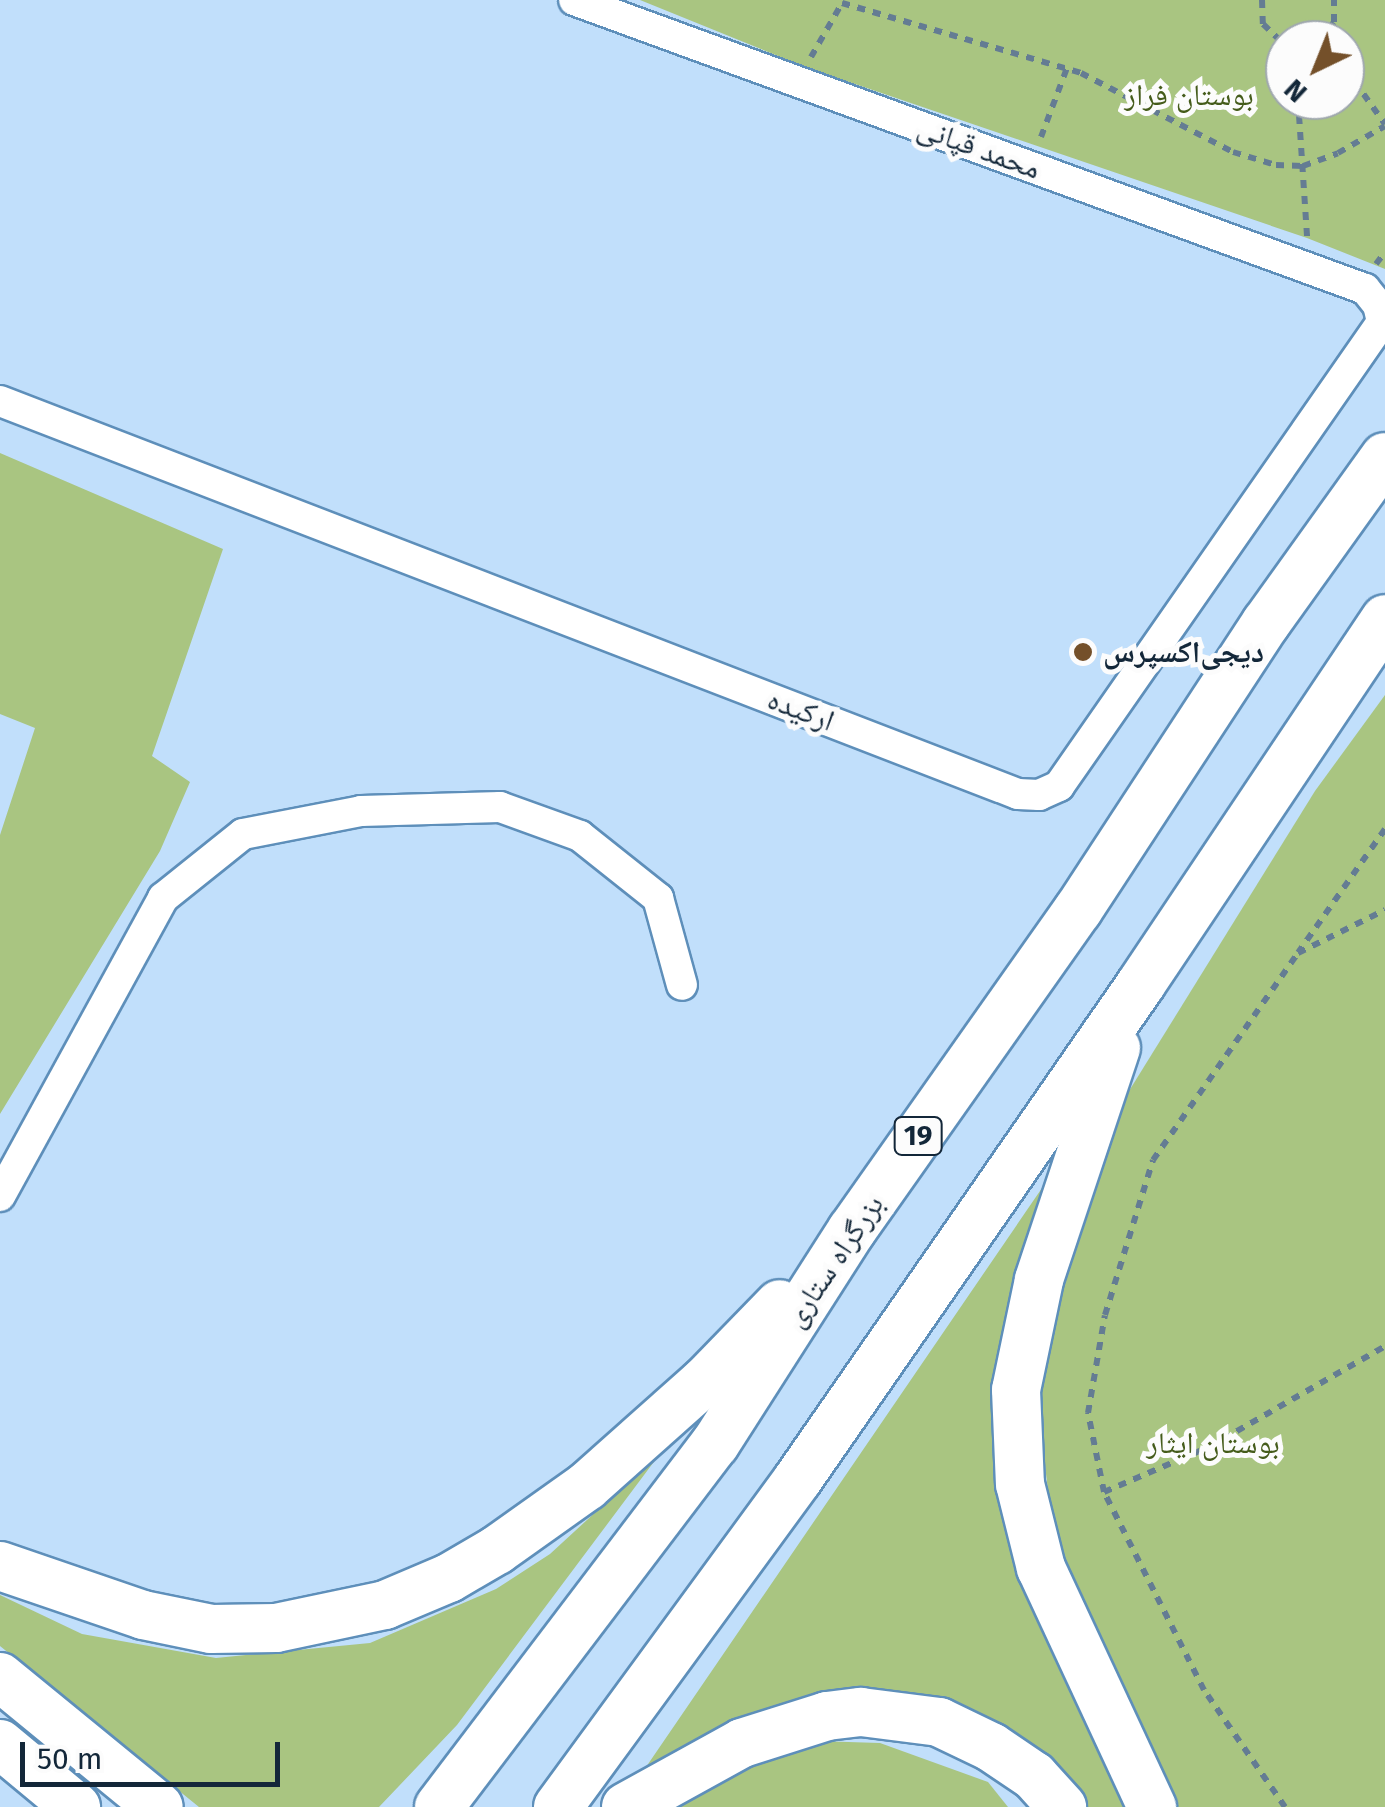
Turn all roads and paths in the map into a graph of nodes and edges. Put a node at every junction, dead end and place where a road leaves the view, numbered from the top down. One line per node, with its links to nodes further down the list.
1 (574, 0): 10 (street, محمد قپانی)
2 (1262, 0): 4 (path)
3 (843, 2): 5 (path); 6 (path)
4 (1265, 26)
5 (806, 66)
6 (1066, 68): 10 (path); 11 (path)
7 (1365, 96): 9 (path)
8 (1300, 120): 11 (path)
9 (1385, 125): 11 (path)
10 (1030, 166): 13 (street, محمد قپانی)
11 (1304, 166): 12 (path)
12 (1307, 238)
13 (1378, 305): 14 (street, ارکیده)
14 (0, 401)
15 (1385, 457): 23 (highway, بزرگراه ستاری / 19)
16 (1385, 619): 20 (highway)
17 (1385, 829): 19 (path)
18 (1385, 910): 19 (path)
19 (1298, 953): 25 (path)
20 (1141, 984): 34 (highway); 37 (highway)
21 (682, 985): 22 (street)
22 (0, 1196)
23 (852, 1230): 28 (highway); 33 (highway, بزرگراه ستاری / 19)
24 (1385, 1346): 25 (path)
25 (1104, 1492): 38 (path)
26 (0, 1540): 28 (street)
27 (0, 1566): 28 (highway)
28 (63, 1587)
29 (0, 1677): 32 (highway)
30 (0, 1744): 31 (highway)
31 (76, 1807)
32 (160, 1807)
33 (440, 1807)
34 (558, 1807)
35 (626, 1807): 36 (highway)
36 (1062, 1807)
37 (1152, 1807)
38 (1285, 1807)

